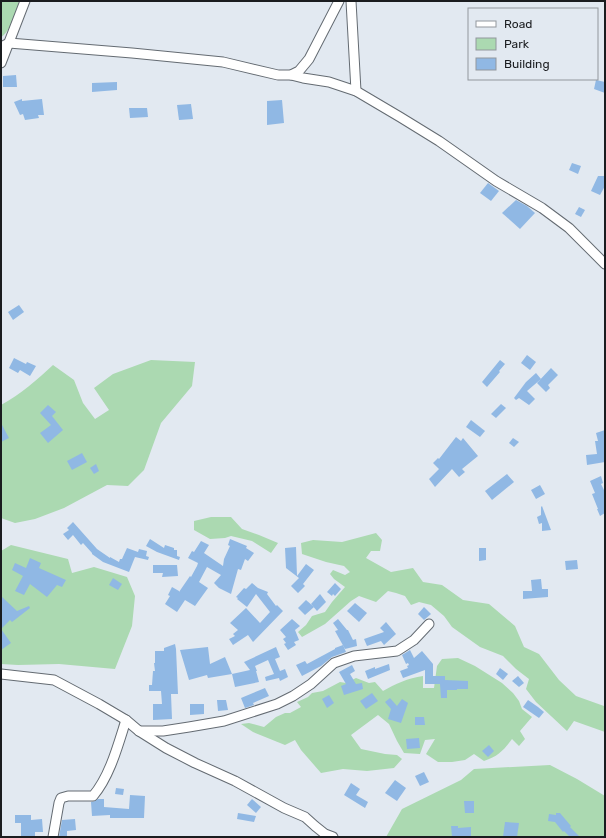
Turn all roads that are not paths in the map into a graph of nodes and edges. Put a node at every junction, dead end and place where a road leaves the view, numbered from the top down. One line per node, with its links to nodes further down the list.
1 (25, 1): 4 (street)
2 (339, 1): 6 (street)
3 (351, 1): 7 (street)
4 (5, 45): 5 (street); 6 (street)
5 (1, 62)
6 (291, 75): 7 (street)
7 (356, 91): 8 (street)
8 (605, 264)
9 (429, 624): 12 (street)
10 (1, 674): 11 (street)
11 (126, 720): 12 (street); 13 (street)
12 (139, 731): 14 (street)
13 (53, 837)
14 (333, 837)

